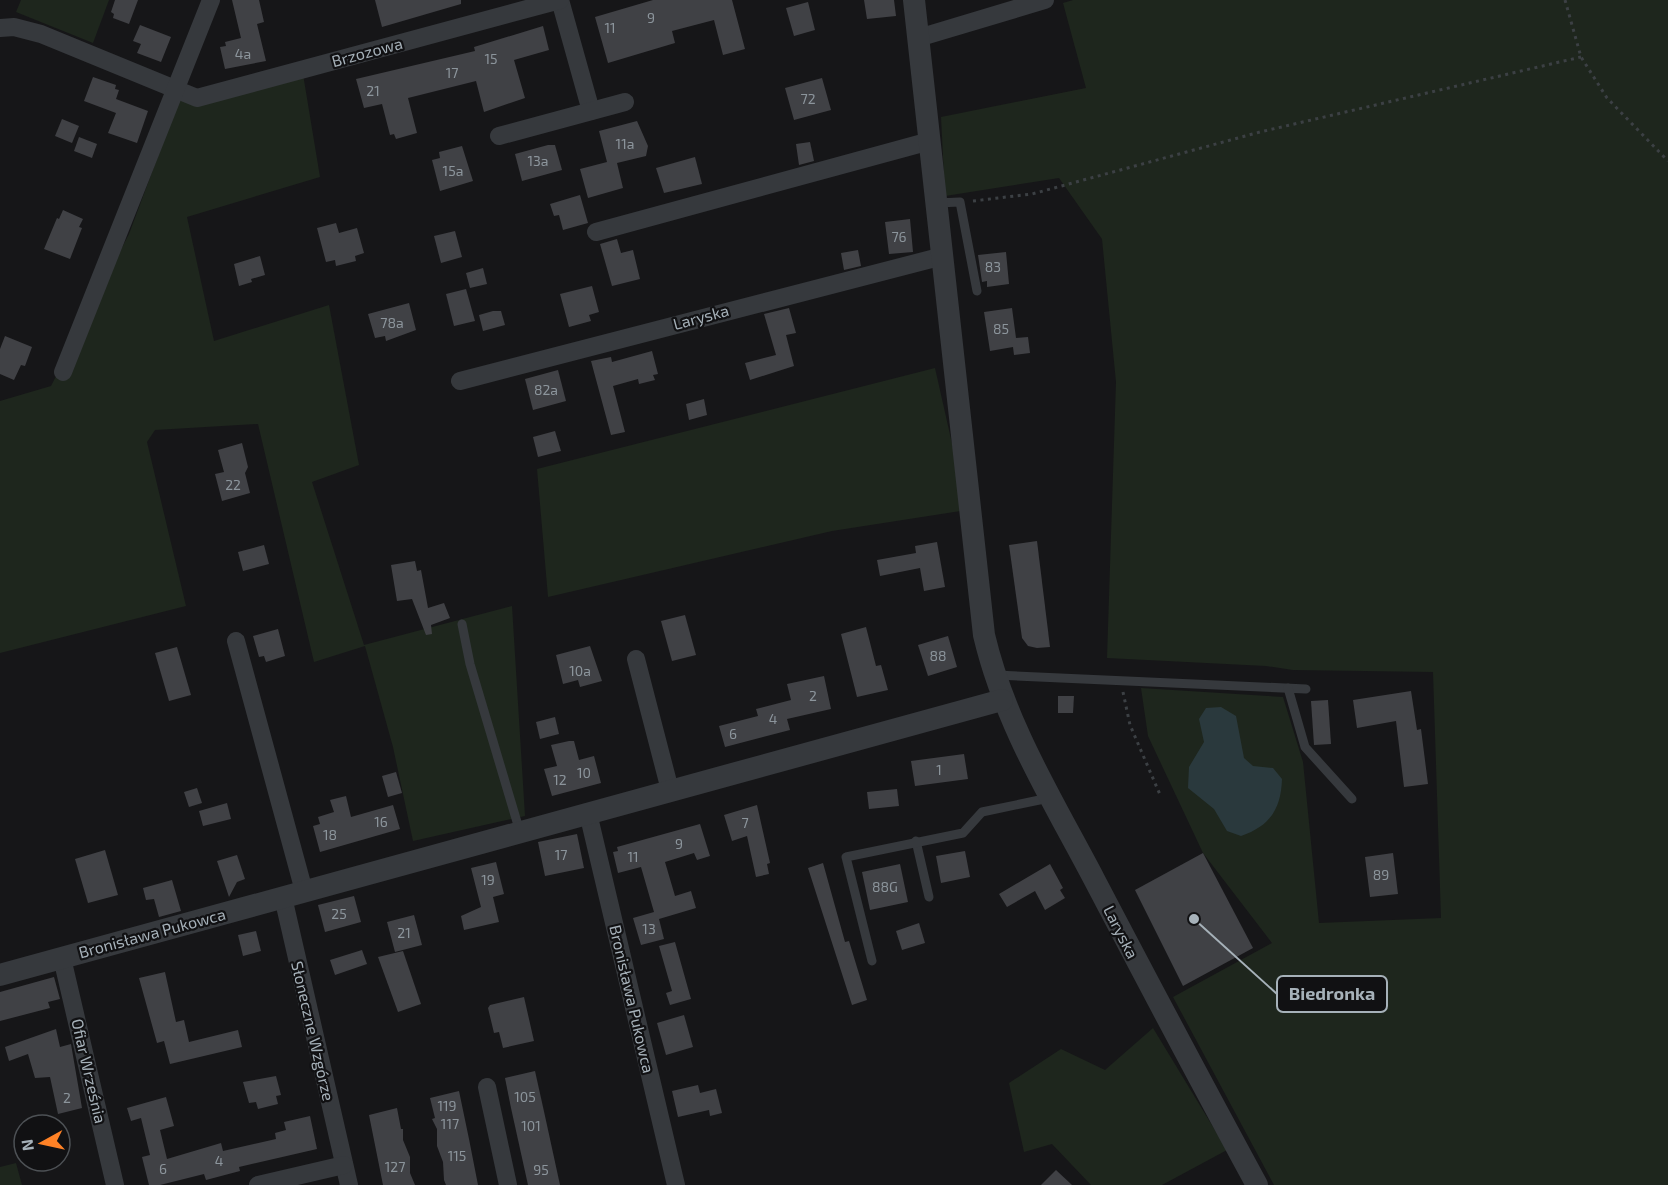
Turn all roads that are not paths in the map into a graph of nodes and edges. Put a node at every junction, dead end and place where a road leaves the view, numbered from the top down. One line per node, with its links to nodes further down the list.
1 (211, 0): 7 (street)
2 (560, 0): 7 (street, Brzozowa); 9 (street, Brzozowa)
3 (914, 0): 6 (street, Laryska)
4 (1045, 0): 6 (street)
5 (0, 28): 7 (street, Brzozowa)
6 (918, 38): 11 (street, Laryska)
7 (175, 90): 16 (street)
8 (625, 102): 9 (street)
9 (591, 111): 10 (street)
10 (499, 136)
11 (930, 141): 12 (street, Laryska); 13 (street)
12 (937, 203): 14 (street, Laryska); 15 (lane)
13 (596, 232)
14 (943, 256): 17 (street, Laryska); 21 (street, Laryska)
15 (976, 291)
16 (63, 372)
17 (460, 381)
18 (462, 624): 29 (lane)
19 (236, 641): 31 (street)
20 (636, 659): 25 (street)
21 (993, 675): 22 (lane); 24 (street, Laryska)
22 (1288, 688): 23 (lane); 27 (lane)
23 (1306, 689)
24 (1002, 700): 25 (street, Bronisława Pukowca); 26 (street, Laryska)
25 (670, 790): 28 (street, Bronisława Pukowca)
26 (1049, 798): 30 (lane); 44 (street, Laryska)
27 (1352, 799)
28 (588, 813): 29 (street, Bronisława Pukowca); 43 (street, Bronisława Pukowca)
29 (520, 832): 31 (street, Bronisława Pukowca)
30 (916, 841): 33 (lane); 35 (lane)
31 (304, 891): 32 (street, Bronisława Pukowca)
32 (283, 897): 34 (street, Bronisława Pukowca); 38 (street, Słoneczne Wzgórze)
33 (929, 897)
34 (62, 958): 36 (street, Bronisława Pukowca); 39 (street, Ofiar Września)
35 (872, 961)
36 (0, 975)
37 (487, 1088): 42 (street)
38 (344, 1164): 40 (street); 41 (street, Słoneczne Wzgórze)
39 (115, 1185)
40 (258, 1185)
41 (349, 1185)
42 (508, 1185)
43 (676, 1185)
44 (1257, 1185)

